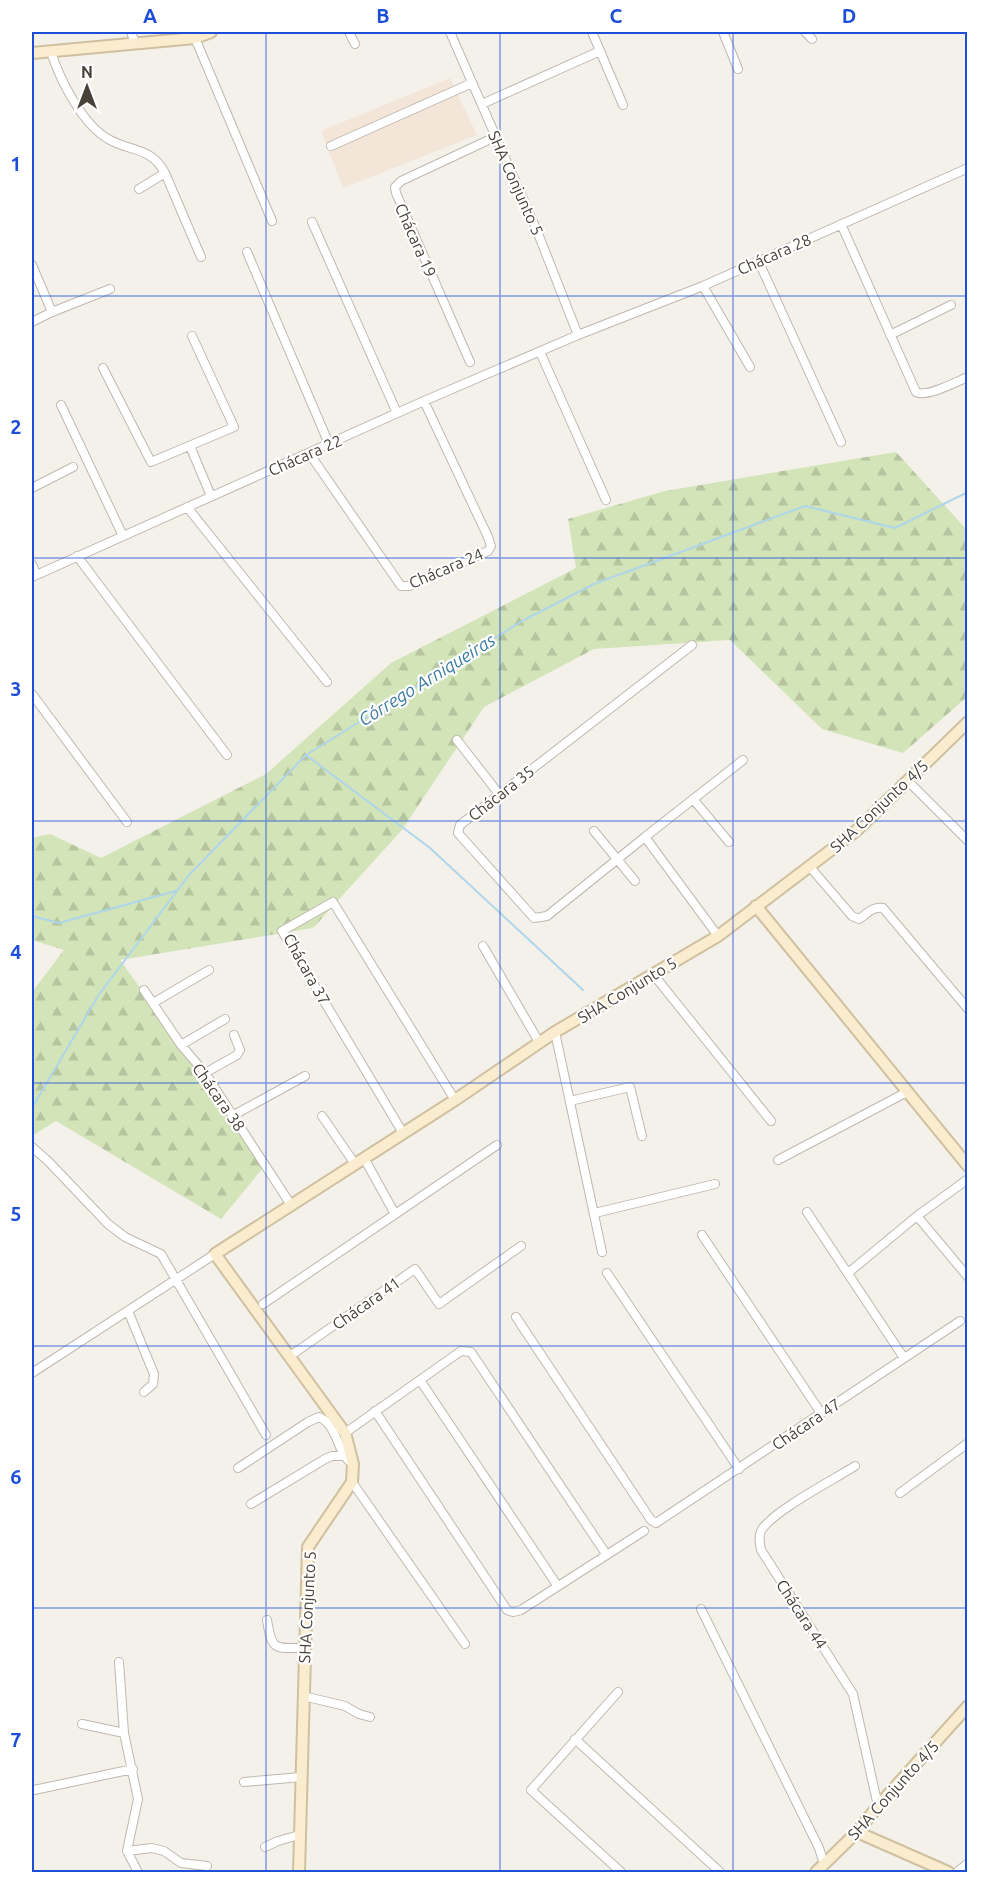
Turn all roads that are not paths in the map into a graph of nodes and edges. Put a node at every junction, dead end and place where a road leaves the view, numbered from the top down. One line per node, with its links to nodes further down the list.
1 (131, 32): 10 (street)
2 (210, 32): 8 (street)
3 (349, 32): 11 (street)
4 (450, 32): 16 (street, SHA Conjunto 5)
5 (592, 32): 12 (street)
6 (723, 32): 15 (street)
7 (805, 32): 9 (street)
8 (195, 38): 10 (street); 24 (street)
9 (812, 39)
10 (135, 43): 13 (street)
11 (355, 45)
12 (600, 51): 17 (street); 18 (street)
13 (51, 52): 14 (street); 22 (street)
14 (32, 53)
15 (738, 69)
16 (472, 83): 17 (street, SHA Conjunto 5); 20 (street)
17 (482, 104): 19 (street, SHA Conjunto 5)
18 (623, 105)
19 (495, 137): 36 (street, SHA Conjunto 5); 40 (street, Chácara 19)
20 (331, 146)
21 (968, 168): 26 (street, Chácara 28)
22 (165, 173): 23 (street); 28 (street)
23 (139, 189)
24 (272, 221)
25 (312, 222): 46 (street)
26 (841, 224): 29 (street, Chácara 28); 37 (street)
27 (246, 252): 48 (street)
28 (201, 257)
29 (758, 260): 31 (street, Chácara 28); 47 (street)
30 (32, 265): 34 (street)
31 (703, 286): 36 (street, Chácara 28); 41 (street)
32 (110, 289): 34 (street)
33 (951, 305): 37 (street)
34 (52, 312): 35 (street)
35 (32, 322)
36 (578, 335): 39 (street, Chácara 22)
37 (890, 335): 43 (street)
38 (192, 336): 49 (street)
39 (540, 352): 44 (street, Chácara 22); 54 (street)
40 (470, 362)
41 (750, 367)
42 (103, 368): 49 (street)
43 (968, 377)
44 (424, 401): 46 (street, Chácara 22); 50 (street, Chácara 24)
45 (61, 405): 56 (street)
46 (397, 413): 48 (street, Chácara 22)
47 (841, 442)
48 (329, 444): 50 (street, Chácara 22)
49 (190, 446): 53 (street)
50 (309, 453): 53 (street, Chácara 22)
51 (73, 466): 52 (street)
52 (32, 488)
53 (212, 496): 55 (street, Chácara 22)
54 (606, 500)
55 (187, 507): 56 (street, Chácara 22); 61 (street)
56 (123, 536): 57 (street, Chácara 22)
57 (77, 556): 59 (street, Chácara 22); 65 (street)
58 (32, 564): 59 (street)
59 (34, 575)
60 (692, 645): 68 (street, Chácara 35)
61 (327, 682)
62 (32, 694): 70 (street)
63 (968, 722): 67 (street, SHA Conjunto 4/5)
64 (457, 740): 68 (street)
65 (227, 755)
66 (743, 760): 69 (street, Chácara 35)
67 (908, 781): 73 (street); 76 (street, SHA Conjunto 4/5)
68 (499, 794): 75 (street, Chácara 35)
69 (693, 799): 72 (street, Chácara 35); 74 (street)
70 (127, 822)
71 (594, 831): 75 (street)
72 (645, 837): 75 (street, Chácara 35); 79 (street)
73 (968, 840)
74 (729, 842)
75 (616, 859): 77 (street)
76 (810, 867): 78 (street, SHA Conjunto 4/5); 85 (street)
77 (635, 881)
78 (756, 906): 79 (street, SHA Conjunto 5); 93 (street)
79 (718, 936): 82 (street, SHA Conjunto 5)
80 (483, 946): 89 (street)
81 (209, 970): 84 (street)
82 (653, 974): 87 (street, SHA Conjunto 5); 98 (street)
83 (144, 990): 84 (street, Chácara 38)
84 (153, 1003): 90 (street, Chácara 38)
85 (968, 1009)
86 (225, 1019): 90 (street)
87 (555, 1032): 89 (street, SHA Conjunto 5); 95 (street)
88 (234, 1035): 91 (street)
89 (539, 1042): 94 (street, SHA Conjunto 5)
90 (181, 1045): 91 (street, Chácara 38)
91 (205, 1073): 96 (street, Chácara 38)
92 (305, 1076): 96 (street)
93 (907, 1092): 103 (street); 105 (street)
94 (455, 1100): 99 (street, SHA Conjunto 5); 99 (street, Chácara 37)
95 (570, 1101): 100 (street); 111 (street)
96 (234, 1115): 108 (street, Chácara 38)
97 (322, 1116): 104 (street)
98 (771, 1121)
99 (402, 1133): 104 (street, SHA Conjunto 5)
100 (642, 1136)
101 (497, 1145): 110 (street)
102 (32, 1147): 120 (street)
103 (778, 1160)
104 (359, 1161): 108 (street, SHA Conjunto 5); 110 (street)
105 (968, 1166)
106 (968, 1179): 112 (street)
107 (715, 1184): 111 (street)
108 (291, 1205): 116 (street, SHA Conjunto 5)
109 (807, 1212): 118 (street)
110 (395, 1214): 121 (street)
111 (595, 1214): 115 (street)
112 (917, 1216): 118 (street); 119 (street)
113 (702, 1235): 131 (street)
114 (521, 1246): 125 (street, Chácara 41)
115 (602, 1252)
116 (214, 1254): 120 (street, SHA Conjunto 5); 125 (street)
117 (607, 1273): 138 (street)
118 (848, 1273): 126 (street)
119 (968, 1278)
120 (176, 1279): 122 (street, SHA Conjunto 5); 133 (street)
121 (263, 1304)
122 (128, 1311): 127 (street, SHA Conjunto 5); 129 (street)
123 (516, 1317): 138 (street, Chácara 47)
124 (960, 1321): 126 (street, Chácara 47)
125 (290, 1356): 132 (street)
126 (904, 1358): 131 (street, Chácara 47)
127 (32, 1373)
128 (420, 1380): 130 (street); 143 (street); 144 (street)
129 (144, 1392)
130 (375, 1411): 132 (street); 144 (street)
131 (821, 1413): 138 (street, Chácara 47)
132 (345, 1433): 135 (street)
133 (266, 1435)
134 (968, 1443): 140 (street)
135 (349, 1460): 137 (street); 139 (street); 141 (street)
136 (855, 1466): 161 (street, Chácara 44)
137 (238, 1468)
138 (739, 1469)
139 (352, 1482): 147 (street); 148 (street, SHA Conjunto 5)
140 (900, 1493)
141 (251, 1504)
142 (644, 1531): 143 (street)
143 (606, 1554): 144 (street)
144 (557, 1585)
145 (701, 1610): 168 (street)
146 (267, 1620): 148 (street)
147 (465, 1644)
148 (304, 1648): 151 (street, SHA Conjunto 5)
149 (119, 1662): 155 (street)
150 (618, 1692): 156 (street)
151 (303, 1696): 153 (street); 158 (street, SHA Conjunto 5)
152 (968, 1706): 161 (street, SHA Conjunto 4/5)
153 (370, 1717)
154 (82, 1724): 155 (street)
155 (124, 1733): 157 (street)
156 (575, 1739): 171 (street); 172 (street)
157 (133, 1769): 160 (street); 165 (street)
158 (301, 1777): 159 (street); 163 (street, SHA Conjunto 5)
159 (244, 1782)
160 (34, 1790)
161 (878, 1806): 162 (street, SHA Conjunto 4/5)
162 (857, 1832): 168 (street, SHA Conjunto 4/5); 173 (street)
163 (299, 1835): 164 (street); 170 (street, SHA Conjunto 5)
164 (265, 1847)
165 (127, 1851): 167 (street); 169 (street)
166 (968, 1863): 174 (street)
167 (207, 1866)
168 (820, 1868)
169 (138, 1872)
170 (299, 1872)
171 (621, 1872)
172 (720, 1872)
173 (948, 1872)
174 (957, 1872)

